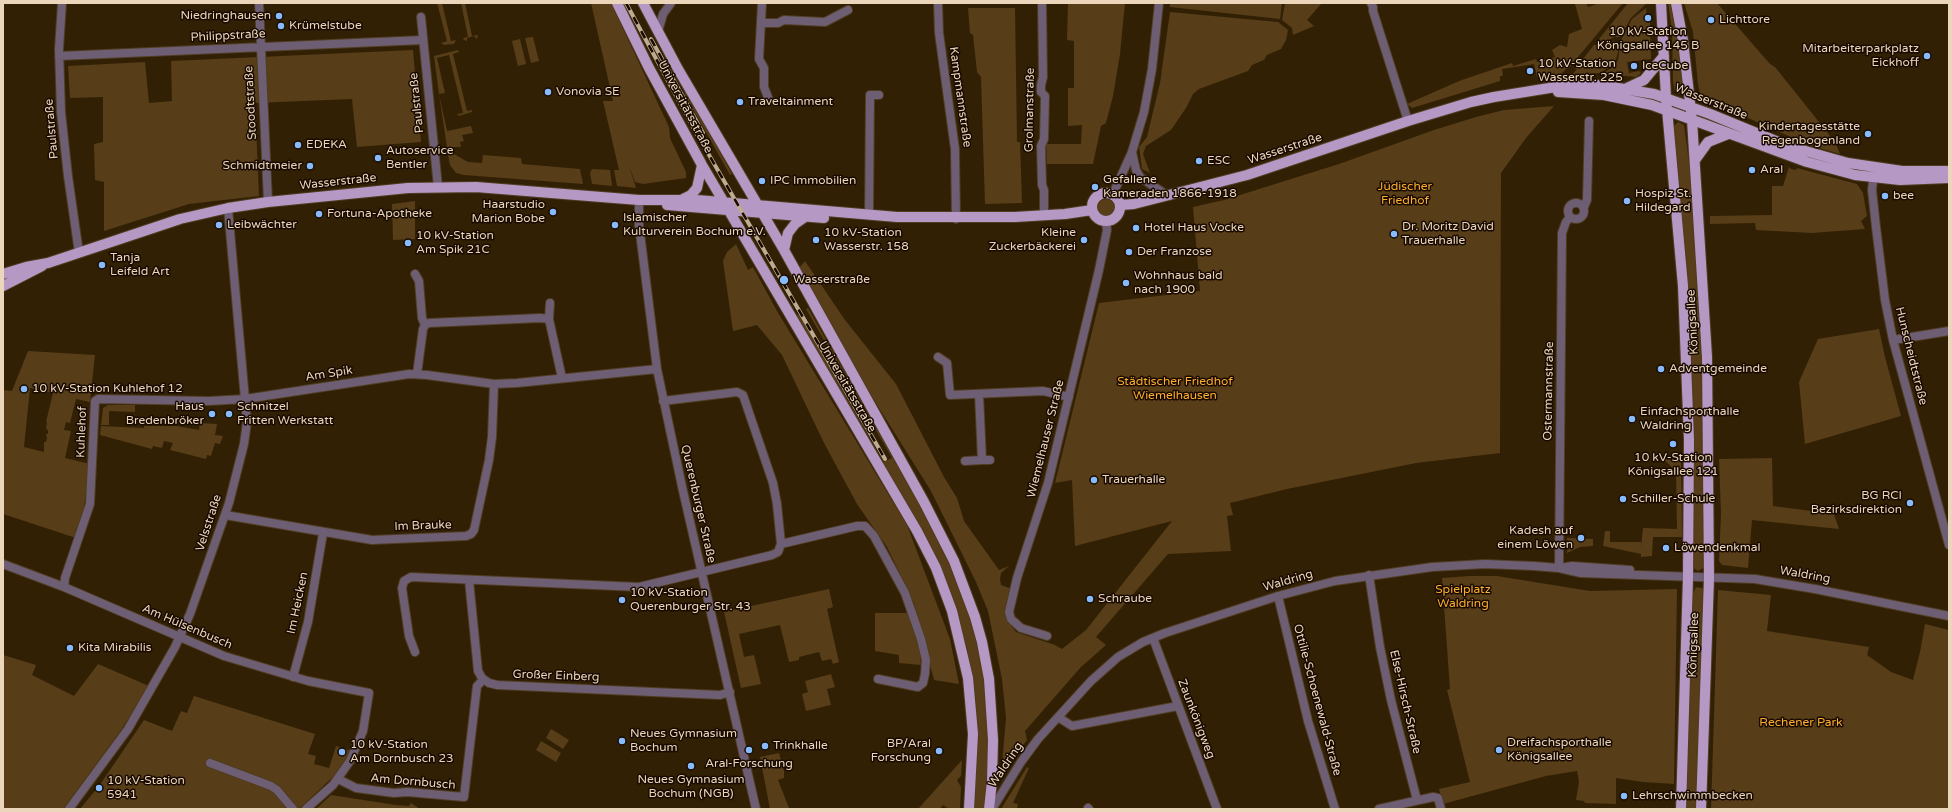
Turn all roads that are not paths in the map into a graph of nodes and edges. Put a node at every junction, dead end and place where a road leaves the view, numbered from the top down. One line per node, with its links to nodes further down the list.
1 (62, 3): 19 (street, Paulstraße)
2 (258, 3): 18 (street, Stoodtstraße)
3 (617, 3): 34 (main road, Universitätsstraße)
4 (643, 3): 16 (main road, Universitätsstraße)
5 (671, 3): 16 (street)
6 (762, 3): 15 (street)
7 (938, 3): 53 (street, Kampmannstraße)
8 (1042, 3): 51 (street, Grolmanstraße)
9 (1159, 3): 32 (street)
10 (1661, 3): 20 (main road, Königsallee)
11 (1676, 3): 26 (main road, Königsallee)
12 (1374, 4): 29 (street)
13 (848, 10): 15 (street)
14 (421, 17): 17 (street, Paulstraße)
15 (761, 23): 25 (street)
16 (658, 32): 47 (main road, Universitätsstraße)
17 (423, 40): 18 (street, Philippstraße); 38 (street, Paulstraße)
18 (261, 47): 19 (street, Philippstraße); 43 (street, Stoodtstraße)
19 (59, 56): 56 (street, Paulstraße)
20 (1664, 56): 21 (main road, Wasserstraße); 24 (main road, Königsallee)
21 (1626, 88): 22 (main road, Wasserstraße); 24 (main road, Wasserstraße)
22 (1540, 89): 27 (main road, Wasserstraße); 29 (main road, Wasserstraße)
23 (879, 96): 50 (street)
24 (1666, 98): 26 (main road, Wasserstraße); 27 (main road, Königsallee)
25 (769, 100)
26 (1691, 106): 28 (main road, Königsallee); 36 (main road, Wasserstraße)
27 (1667, 110): 28 (main road, Wasserstraße); 84 (main road, Königsallee)
28 (1692, 120): 31 (main road, Wasserstraße); 33 (main road, Königsallee)
29 (1408, 121): 40 (main road, Wasserstraße)
30 (1588, 121): 81 (street, Ostermannstraße)
31 (1728, 134): 33 (main road, Wasserstraße); 36 (main road, Wasserstraße)
32 (1132, 152): 39 (street); 40 (street)
33 (1695, 160): 85 (main road, Königsallee)
34 (702, 165): 41 (main road); 45 (main road, Universitätsstraße)
35 (1949, 171): 36 (main road, Wasserstraße)
36 (1874, 173): 37 (main road, Wasserstraße); 65 (street, Hunscheidtstraße)
37 (1949, 178)
38 (438, 187): 42 (main road, Wasserstraße); 43 (main road, Wasserstraße)
39 (1113, 194): 44 (main road); 48 (main road)
40 (1168, 196): 44 (main road, Wasserstraße)
41 (683, 199): 42 (main road, Wasserstraße); 45 (main road, Wasserstraße)
42 (639, 200): 45 (main road, Wasserstraße); 67 (street, Querenburger Straße)
43 (268, 202): 46 (main road, Wasserstraße)
44 (1121, 205): 54 (main road)
45 (726, 206): 47 (main road, Wasserstraße); 107 (main road, Universitätsstraße)
46 (228, 208): 56 (main road, Wasserstraße); 73 (street, Velsstraße)
47 (760, 209): 49 (main road, Wasserstraße); 52 (main road, Wasserstraße); 55 (main road, Universitätsstraße)
48 (1092, 210): 51 (main road, Wasserstraße); 54 (main road)
49 (855, 214): 50 (main road, Wasserstraße); 52 (main road, Wasserstraße)
50 (869, 215): 53 (main road, Wasserstraße)
51 (1044, 216): 53 (main road, Wasserstraße)
52 (805, 217): 55 (main road)
53 (956, 219)
54 (1106, 222): 72 (street, Wiemelhauser Straße)
55 (784, 250): 108 (main road, Universitätsstraße)
56 (80, 253): 57 (main road, Wasserstraße)
57 (48, 264): 58 (main road, Wasserstraße); 60 (main road, Wasserstraße)
58 (3, 274)
59 (415, 274): 63 (street)
60 (3, 286)
61 (550, 303): 62 (street)
62 (549, 319): 63 (street); 69 (street)
63 (425, 325): 68 (street)
64 (1949, 331): 65 (street)
65 (1893, 340): 79 (street, Hunscheidtstraße)
66 (938, 357): 71 (street)
67 (657, 369): 69 (street, Am Spik); 74 (street, Querenburger Straße)
68 (417, 374): 70 (street, Am Spik); 73 (street, Am Spik)
69 (562, 378): 70 (street, Am Spik)
70 (494, 384): 77 (street, Im Brauke)
71 (979, 394): 72 (street); 75 (street)
72 (1069, 397): 90 (street, Wiemelhauser Straße)
73 (245, 399): 76 (street, Velsstraße); 87 (street, Kuhlehof)
74 (663, 402): 78 (street); 82 (street, Querenburger Straße)
75 (965, 461)
76 (225, 515): 77 (street, Im Brauke); 91 (street, Velsstraße)
77 (323, 533): 94 (street, Im Heicken)
78 (781, 544): 82 (street); 95 (street)
79 (1949, 545)
80 (3, 564): 87 (street, Am Hülsenbusch)
81 (1559, 568): 83 (street, Waldring); 84 (street, Waldring)
82 (701, 572): 86 (street); 97 (street, Querenburger Straße)
83 (1369, 575): 88 (street, Waldring); 102 (street, Else-Hirsch-Straße)
84 (1688, 577): 85 (street, Waldring); 114 (main road, Königsallee)
85 (1709, 578): 89 (street, Waldring); 115 (main road, Königsallee)
86 (469, 580): 93 (street); 96 (street)
87 (64, 587): 91 (street, Am Hülsenbusch)
88 (1278, 596): 92 (street, Waldring); 111 (street, Ottilie-Schoenewald-Straße)
89 (1949, 616)
90 (1048, 636)
91 (180, 638): 94 (street, Am Hülsenbusch); 103 (street, Velsstraße)
92 (1153, 638): 98 (street, Zaunkönigweg); 99 (street, Waldring)
93 (415, 652)
94 (293, 677): 101 (street, Am Hülsenbusch)
95 (878, 679)
96 (483, 680): 97 (street, Großer Einberg); 101 (street, Am Dornbusch)
97 (730, 692): 106 (street, Querenburger Straße)
98 (1178, 706): 99 (street); 110 (street, Zaunkönigweg)
99 (1058, 717): 109 (street, Waldring)
100 (210, 763): 104 (street)
101 (338, 779): 105 (street)
102 (1417, 800): 112 (street); 113 (street)
103 (70, 809)
104 (293, 809)
105 (306, 809)
106 (756, 809)
107 (969, 809)
108 (989, 809)
109 (992, 809)
110 (1217, 809)
111 (1335, 809)
112 (1379, 809)
113 (1441, 809)
114 (1681, 809)
115 (1701, 809)

